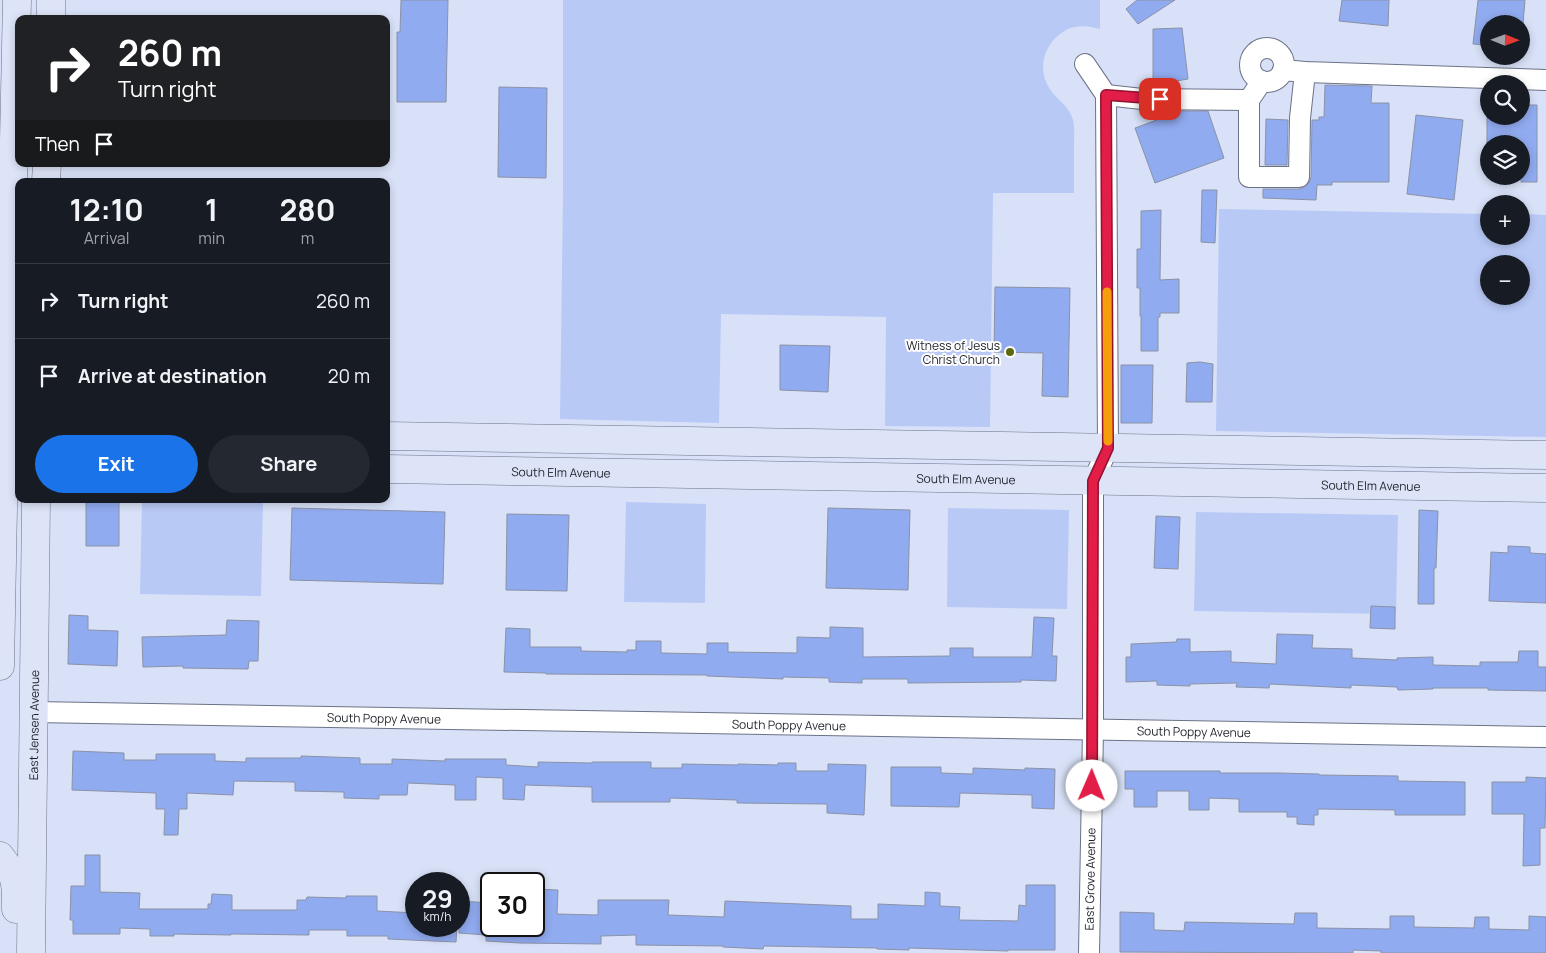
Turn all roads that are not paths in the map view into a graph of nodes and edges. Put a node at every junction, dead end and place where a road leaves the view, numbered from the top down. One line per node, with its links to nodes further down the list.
1 (17, 0): 3 (main road)
2 (51, 0): 4 (main road)
3 (17, 15)
4 (51, 15)
5 (1085, 64): 11 (street)
6 (1283, 70): 7 (street); 10 (street); 10 (street)
7 (1304, 72): 9 (street); 12 (street)
8 (15, 78): 13 (main road)
9 (1546, 80)
10 (1262, 81): 12 (street)
11 (1106, 95): 12 (street); 15 (street, East Grove Avenue)
12 (1249, 100)
13 (8, 430): 17 (main road)
14 (390, 436): 15 (main road)
15 (1108, 448): 16 (main road); 19 (street, East Grove Avenue)
16 (1546, 455)
17 (8, 465): 22 (main road)
18 (390, 469): 19 (main road, South Elm Avenue)
19 (1093, 481): 20 (main road, South Elm Avenue); 24 (street, East Grove Avenue)
20 (1546, 488)
21 (36, 503): 23 (main road, East Jensen Avenue)
22 (0, 666)
23 (33, 712): 24 (street, South Poppy Avenue); 28 (main road, East Jensen Avenue)
24 (1093, 730): 25 (street, South Poppy Avenue); 29 (street, East Grove Avenue)
25 (1546, 737)
26 (0, 856): 27 (main road)
27 (16, 953)
28 (31, 953)
29 (1089, 953)

